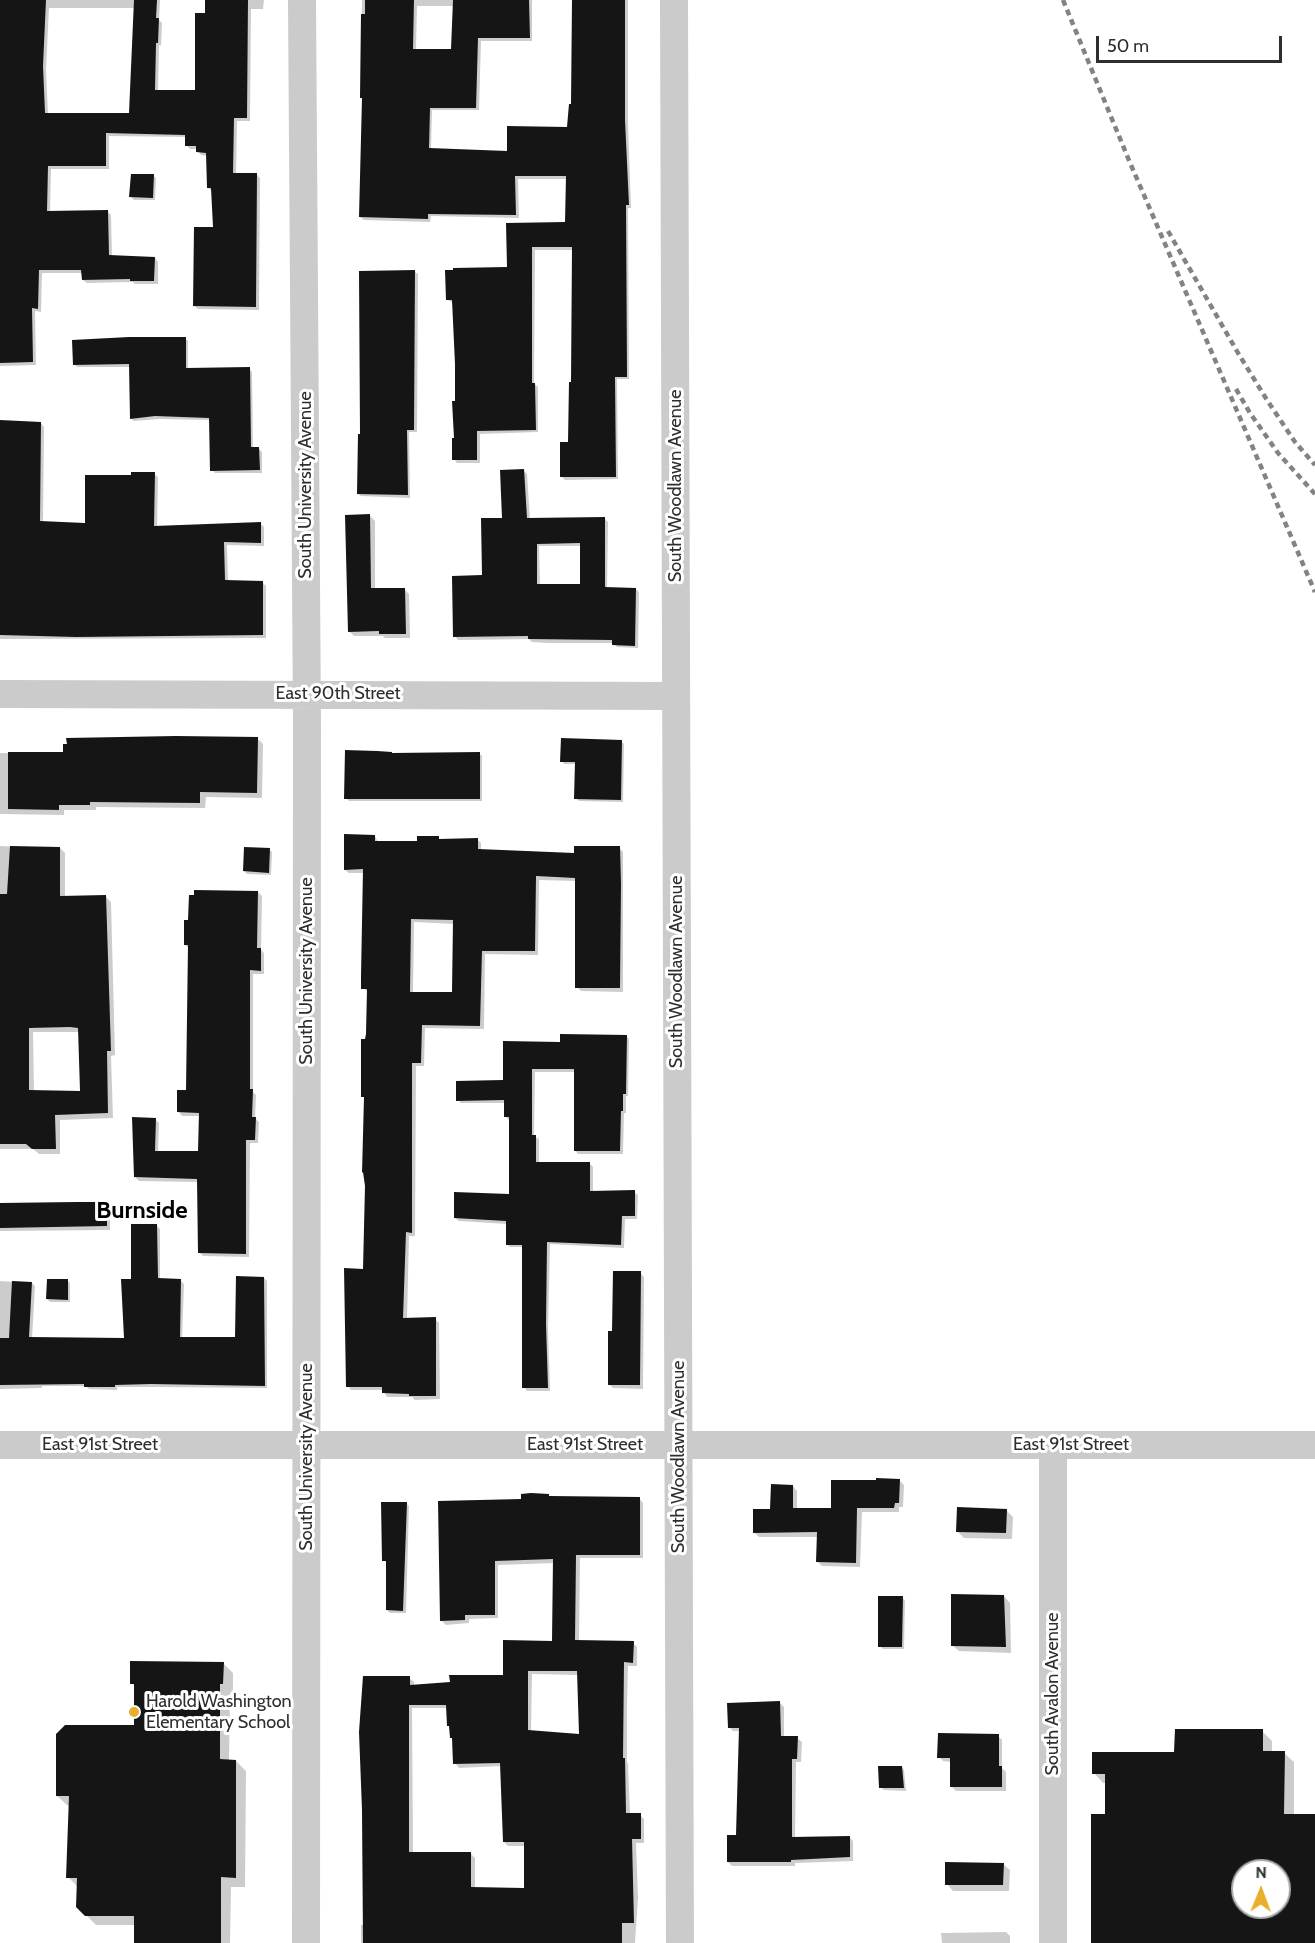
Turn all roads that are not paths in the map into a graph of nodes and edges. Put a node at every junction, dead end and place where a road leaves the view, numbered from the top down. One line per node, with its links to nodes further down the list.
1 (302, 0): 4 (street, South University Avenue)
2 (674, 0): 5 (street, South Woodlawn Avenue)
3 (0, 694): 4 (street, East 90th Street)
4 (307, 694): 5 (street, East 90th Street); 7 (street, South University Avenue)
5 (676, 696): 8 (street, South Woodlawn Avenue)
6 (0, 1445): 7 (street, East 91st Street)
7 (307, 1445): 8 (street, East 91st Street); 11 (street, South University Avenue)
8 (679, 1445): 9 (street, East 91st Street); 12 (street, South Woodlawn Avenue)
9 (1053, 1445): 10 (street, East 91st Street); 13 (street, South Avalon Avenue)
10 (1315, 1445)
11 (306, 1943)
12 (680, 1943)
13 (1053, 1943)

